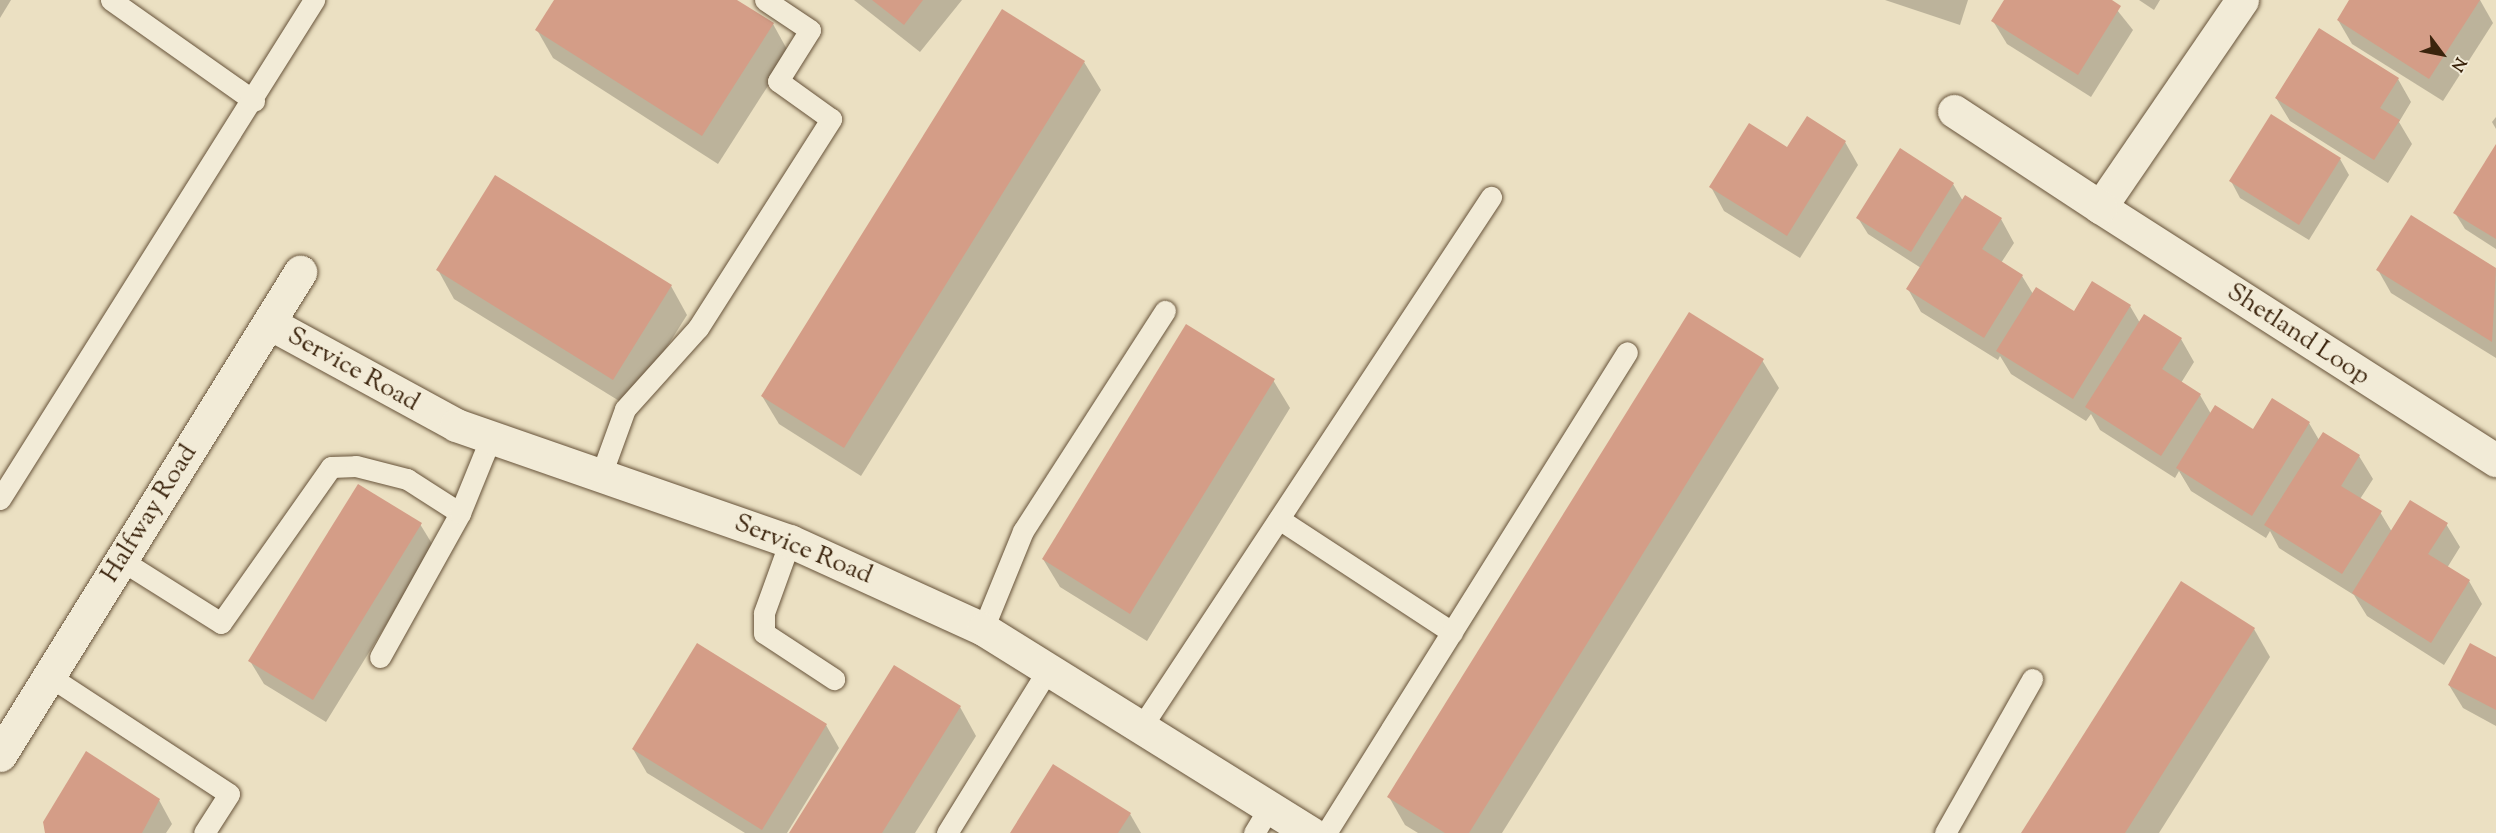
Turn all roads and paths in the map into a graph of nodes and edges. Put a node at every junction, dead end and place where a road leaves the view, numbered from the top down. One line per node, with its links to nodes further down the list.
1 (111, 0): 5 (lane)
2 (314, 0): 5 (lane)
3 (765, 0): 15 (lane)
4 (2242, 0): 8 (street)
5 (254, 101): 16 (lane)
6 (1954, 111): 8 (street, Shetland Loop)
7 (1491, 197): 18 (lane)
8 (2100, 207): 14 (street, Shetland Loop)
9 (300, 272): 11 (street, Halfway Road)
10 (1165, 311): 21 (lane)
11 (269, 323): 13 (street, Service Road); 20 (street, Halfway Road)
12 (1627, 352): 22 (lane)
13 (491, 437): 15 (street, Service Road); 17 (lane)
14 (2496, 460)
15 (601, 475): 19 (street, Service Road)
16 (0, 499)
17 (460, 513): 20 (lane); 23 (lane)
18 (1279, 519): 22 (lane); 28 (lane)
19 (790, 541): 21 (street, Service Road); 26 (lane)
20 (121, 561): 25 (street, Halfway Road)
21 (983, 629): 24 (street, Service Road)
22 (1452, 632): 34 (lane)
23 (380, 657)
24 (1049, 668): 28 (street, Service Road); 32 (lane)
25 (49, 676): 29 (street, Halfway Road); 31 (lane)
26 (834, 679)
27 (2032, 679): 35 (lane)
28 (1142, 726): 30 (street, Service Road)
29 (0, 755)
30 (1262, 820): 33 (street, Service Road)
31 (204, 833)
32 (947, 833)
33 (1311, 833)
34 (1326, 833)
35 (1945, 833)

